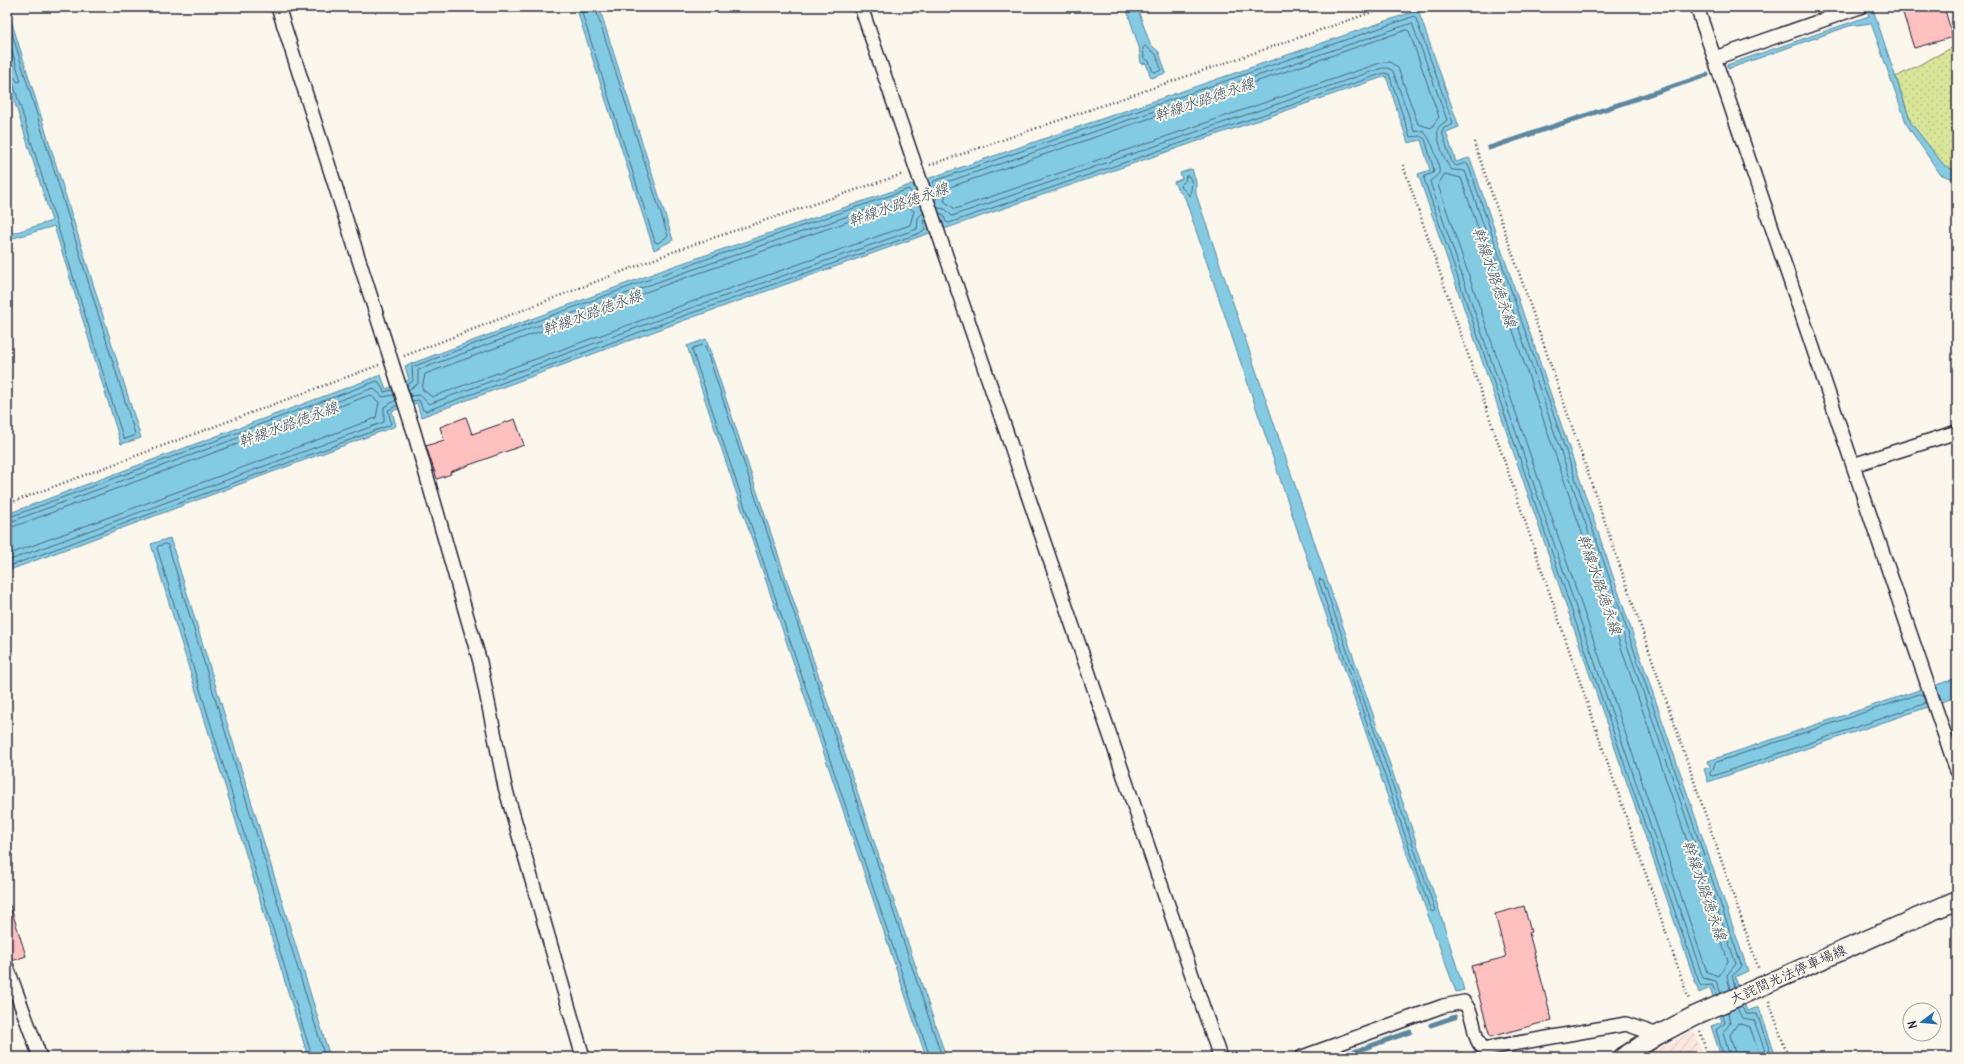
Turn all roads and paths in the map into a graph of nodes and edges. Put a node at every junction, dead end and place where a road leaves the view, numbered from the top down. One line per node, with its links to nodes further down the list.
1 (278, 7): 10 (street)
2 (861, 7): 9 (street)
3 (1387, 7): 9 (path)
4 (1697, 7): 6 (street)
5 (1860, 7): 6 (street)
6 (1715, 58): 12 (street)
7 (1474, 142): 17 (path)
8 (1403, 165): 18 (path)
9 (917, 170): 10 (path); 22 (street)
10 (390, 361): 13 (path); 21 (street)
11 (1957, 432): 12 (street)
12 (1853, 465): 14 (street)
13 (7, 504)
14 (1957, 771)
15 (1957, 900): 17 (main road, 大詫間光法停車場線)
16 (7, 967): 20 (street)
17 (1764, 984): 18 (main road, 大詫間光法停車場線); 26 (path)
18 (1694, 1016): 19 (main road, 大詫間光法停車場線); 25 (path)
19 (1658, 1035): 23 (street); 24 (main road, 大詫間光法停車場線)
20 (40, 1057)
21 (583, 1057)
22 (1220, 1057)
23 (1302, 1057)
24 (1623, 1057)
25 (1708, 1057)
26 (1788, 1057)

